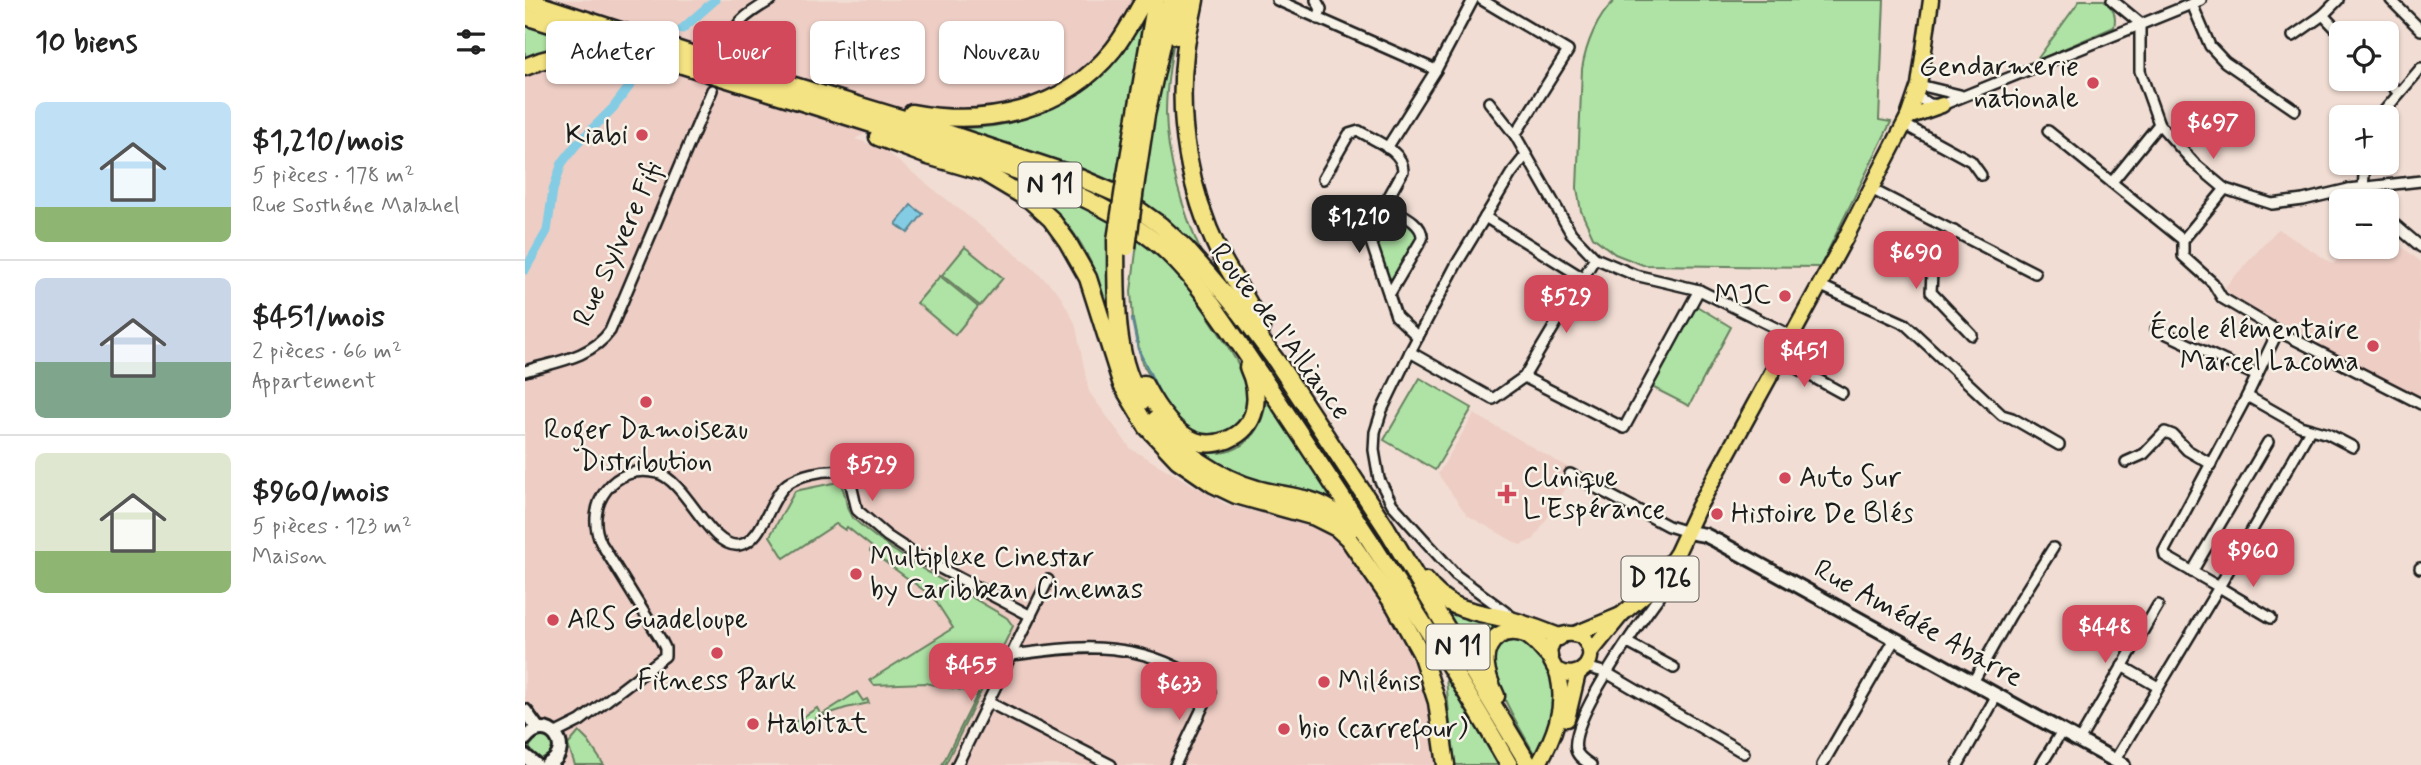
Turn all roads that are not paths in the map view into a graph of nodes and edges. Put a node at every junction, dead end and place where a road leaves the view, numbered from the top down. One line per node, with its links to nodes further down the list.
1 (525, 0): 34 (highway, Route de l'Alliance / N 11)
2 (771, 0): 20 (street)
3 (1144, 0): 34 (highway)
4 (1156, 0): 47 (highway)
5 (1172, 0): 47 (highway)
6 (1183, 0): 69 (highway)
7 (1195, 0): 79 (highway)
8 (1277, 0): 19 (street)
9 (1316, 0): 19 (street)
10 (1473, 0): 28 (street)
11 (1482, 0): 42 (street)
12 (1931, 0): 31 (main road, D 126)
13 (2112, 0): 22 (street)
14 (2339, 0): 17 (street)
15 (2391, 0): 23 (street)
16 (2197, 2): 22 (street); 38 (street)
17 (2323, 15): 21 (street); 24 (street)
18 (525, 16): 27 (highway, Route de l'Alliance / N 11)
19 (1318, 19): 28 (street)
20 (740, 21)
21 (2329, 21)
22 (2140, 23): 33 (street); 40 (street)
23 (2421, 30)
24 (2293, 36)
25 (525, 67): 27 (highway)
26 (2421, 68): 32 (street)
27 (693, 69)
28 (1436, 70): 43 (street)
29 (756, 84): 34 (highway, Route de l'Alliance / N 11)
30 (712, 90): 80 (street, Rue Sylvere Fifi)
31 (1918, 91): 33 (street); 36 (street); 39 (main road, D 126)
32 (2399, 93): 37 (street)
33 (1962, 96): 36 (street)
34 (810, 97): 69 (highway, Route de l'Alliance / N 11); 75 (highway, Route de l'Alliance / N 11); 77 (highway)
35 (1489, 102): 42 (street)
36 (1942, 105): 39 (main road)
37 (2389, 105)
38 (2295, 110)
39 (1906, 121): 45 (street); 52 (main road, D 126)
40 (2159, 124): 50 (street); 53 (street)
41 (2048, 131): 50 (street)
42 (1515, 135): 44 (street)
43 (1387, 148): 48 (street); 56 (street)
44 (1526, 155): 57 (street); 63 (street)
45 (1981, 175)
46 (2364, 175): 51 (street)
47 (1131, 178): 61 (highway, bridge)
48 (1323, 179)
49 (2421, 181): 51 (street)
50 (2112, 183): 60 (street)
51 (2363, 188): 54 (street)
52 (1871, 189): 59 (street); 66 (main road, D 126)
53 (2225, 189): 55 (street); 60 (street)
54 (2350, 189)
55 (2329, 194)
56 (1385, 205): 68 (street); 68 (street)
57 (1485, 217): 65 (street); 74 (street)
58 (2399, 228): 62 (street)
59 (1954, 231): 64 (street); 72 (street)
60 (2183, 240): 71 (street)
61 (1121, 244): 75 (highway); 77 (highway); 98 (highway)
62 (2421, 247)
63 (1595, 258): 65 (street); 67 (street)
64 (2035, 273)
65 (1583, 278): 82 (street)
66 (1819, 285): 73 (main road, D 126); 88 (street)
67 (1699, 290): 73 (street); 82 (street)
68 (1389, 295): 74 (street)
69 (1240, 312): 79 (highway, Route de l'Alliance / N 11)
70 (2156, 329): 81 (street)
71 (2279, 331): 81 (street); 85 (street)
72 (1972, 335)
73 (1792, 336): 78 (main road, D 126)
74 (1417, 337): 76 (street)
75 (1242, 348): 98 (highway, Route de l'Alliance / N 11)
76 (1410, 352): 82 (street); 105 (street)
77 (1113, 358): 134 (highway)
78 (1780, 359): 83 (street); 94 (main road, D 126)
79 (1277, 362): 93 (highway, Route de l'Alliance / N 11)
80 (525, 371)
81 (2257, 376): 84 (street)
82 (1524, 377)
83 (1842, 393)
84 (2247, 396): 86 (street); 91 (street)
85 (2421, 404)
86 (2310, 430): 89 (street); 100 (street)
87 (2267, 442): 97 (street)
88 (2059, 445)
89 (2353, 447)
90 (2126, 462): 91 (street)
91 (2211, 464): 97 (street)
92 (1570, 474): 94 (street)
93 (1387, 528): 105 (highway); 136 (highway, Route de l'Alliance / N 11)
94 (1688, 533): 102 (main road, D 126); 107 (street, Rue Amédée Abarre)
95 (2053, 548): 114 (street)
96 (1682, 566): 108 (street)
97 (2192, 572): 100 (street)
98 (1392, 576): 135 (highway, Route de l'Alliance / N 11)
99 (1048, 580): 103 (street)
100 (2219, 587): 104 (street); 115 (street)
101 (2158, 605): 112 (street)
102 (1621, 615): 106 (main road, D 126); 111 (main road, D 126)
103 (1031, 616): 109 (street); 123 (street)
104 (2271, 618)
105 (1521, 623): 106 (highway)
106 (1567, 635): 110 (main road); 111 (main road)
107 (1895, 639): 114 (street, Rue Amédée Abarre); 139 (street)
108 (1628, 643): 111 (street); 113 (street)
109 (1012, 655): 117 (street); 133 (street)
110 (1553, 663): 111 (main road); 124 (main road); 136 (highway)
111 (1592, 665): 124 (main road); 125 (street); 138 (street)
112 (2122, 666): 115 (street); 122 (street)
113 (1674, 668)
114 (1973, 682): 116 (street, Rue Amédée Abarre)
115 (2158, 688): 127 (street)
116 (1997, 695): 120 (street, Rue Amédée Abarre); 140 (street)
117 (988, 702): 131 (street); 132 (street)
118 (525, 710): 119 (street)
119 (538, 729): 121 (street); 123 (street)
120 (2062, 731): 122 (street, Rue Amédée Abarre); 141 (street)
121 (525, 739)
122 (2079, 741): 127 (street, Rue Amédée Abarre)
123 (558, 744): 129 (street); 130 (street)
124 (1552, 748): 136 (main road); 137 (main road)
125 (1744, 753)
126 (525, 756): 128 (street)
127 (2119, 763)
128 (536, 765)
129 (547, 765)
130 (566, 765)
131 (957, 765)
132 (1111, 765)
133 (1175, 765)
134 (1446, 765)
135 (1509, 765)
136 (1534, 765)
137 (1547, 765)
138 (1591, 765)
139 (1822, 765)
140 (1958, 765)
141 (2041, 765)

